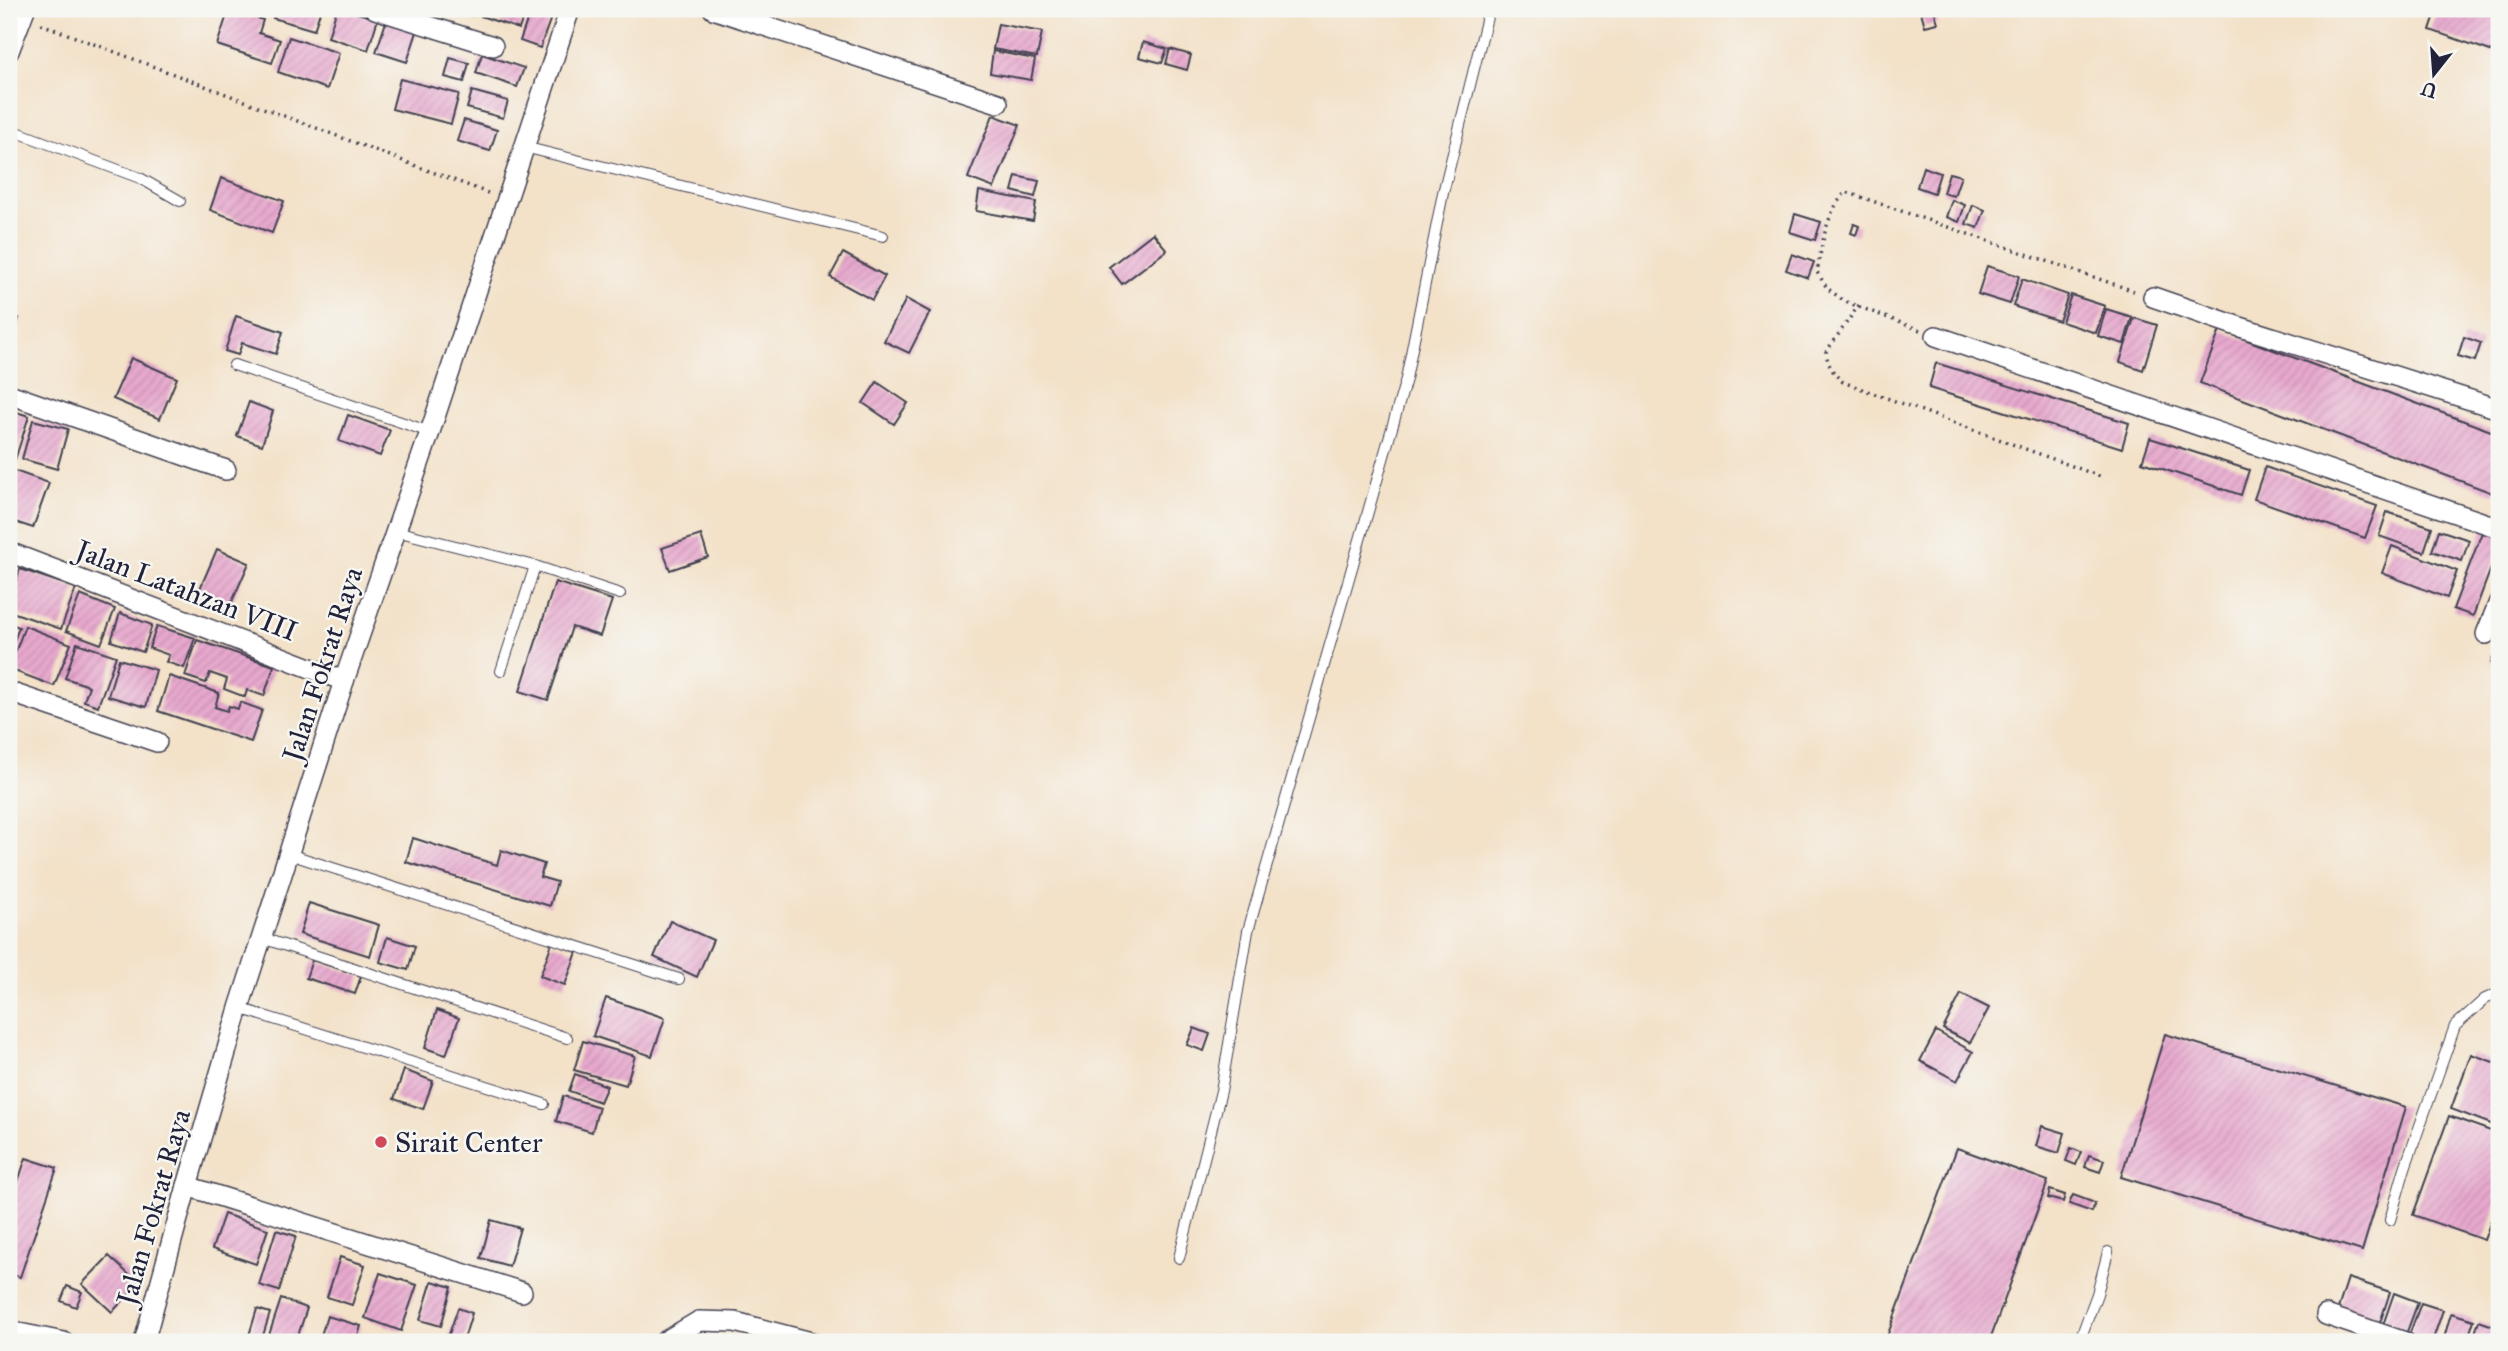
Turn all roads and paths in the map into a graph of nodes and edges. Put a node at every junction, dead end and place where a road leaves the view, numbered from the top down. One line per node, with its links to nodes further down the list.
1 (375, 9): 6 (street)
2 (570, 9): 10 (street, Jalan Fokrat Raya)
3 (713, 9): 8 (street)
4 (1489, 9): 44 (lane)
5 (23, 13): 7 (street); 11 (path)
6 (493, 46)
7 (9, 51)
8 (998, 103)
9 (9, 129): 12 (lane)
10 (524, 146): 11 (street, Jalan Fokrat Raya); 13 (lane)
11 (507, 200): 20 (street, Jalan Fokrat Raya)
12 (180, 201)
13 (883, 236)
14 (2153, 297): 15 (path); 19 (street)
15 (1859, 305): 16 (path); 22 (path)
16 (1936, 336): 23 (street)
17 (234, 365): 20 (lane)
18 (9, 394): 21 (street)
19 (2499, 409)
20 (430, 432): 24 (street, Jalan Fokrat Raya)
21 (226, 470)
22 (2102, 477)
23 (2499, 528)
24 (396, 531): 26 (lane); 31 (street, Jalan Fokrat Raya)
25 (9, 552): 31 (street, Jalan Latahzan VIII)
26 (535, 566): 27 (lane); 30 (lane)
27 (620, 594)
28 (2499, 602): 29 (street)
29 (2486, 634)
30 (501, 671)
31 (344, 681): 34 (street, Jalan Fokrat Raya)
32 (9, 692): 33 (street)
33 (157, 742)
34 (289, 855): 35 (street, Jalan Fokrat Raya); 36 (lane)
35 (262, 938): 38 (street, Jalan Fokrat Raya); 39 (lane)
36 (679, 979)
37 (2499, 993): 42 (lane)
38 (239, 1009): 40 (lane); 41 (street, Jalan Fokrat Raya)
39 (567, 1038)
40 (544, 1104)
41 (187, 1186): 45 (street); 49 (street, Jalan Fokrat Raya)
42 (2390, 1220)
43 (2108, 1252): 52 (lane)
44 (1179, 1258)
45 (522, 1292)
46 (2326, 1315): 53 (street)
47 (9, 1331): 48 (street)
48 (64, 1342)
49 (144, 1342)
50 (664, 1342): 51 (street)
51 (811, 1342)
52 (2079, 1342)
53 (2405, 1342)

